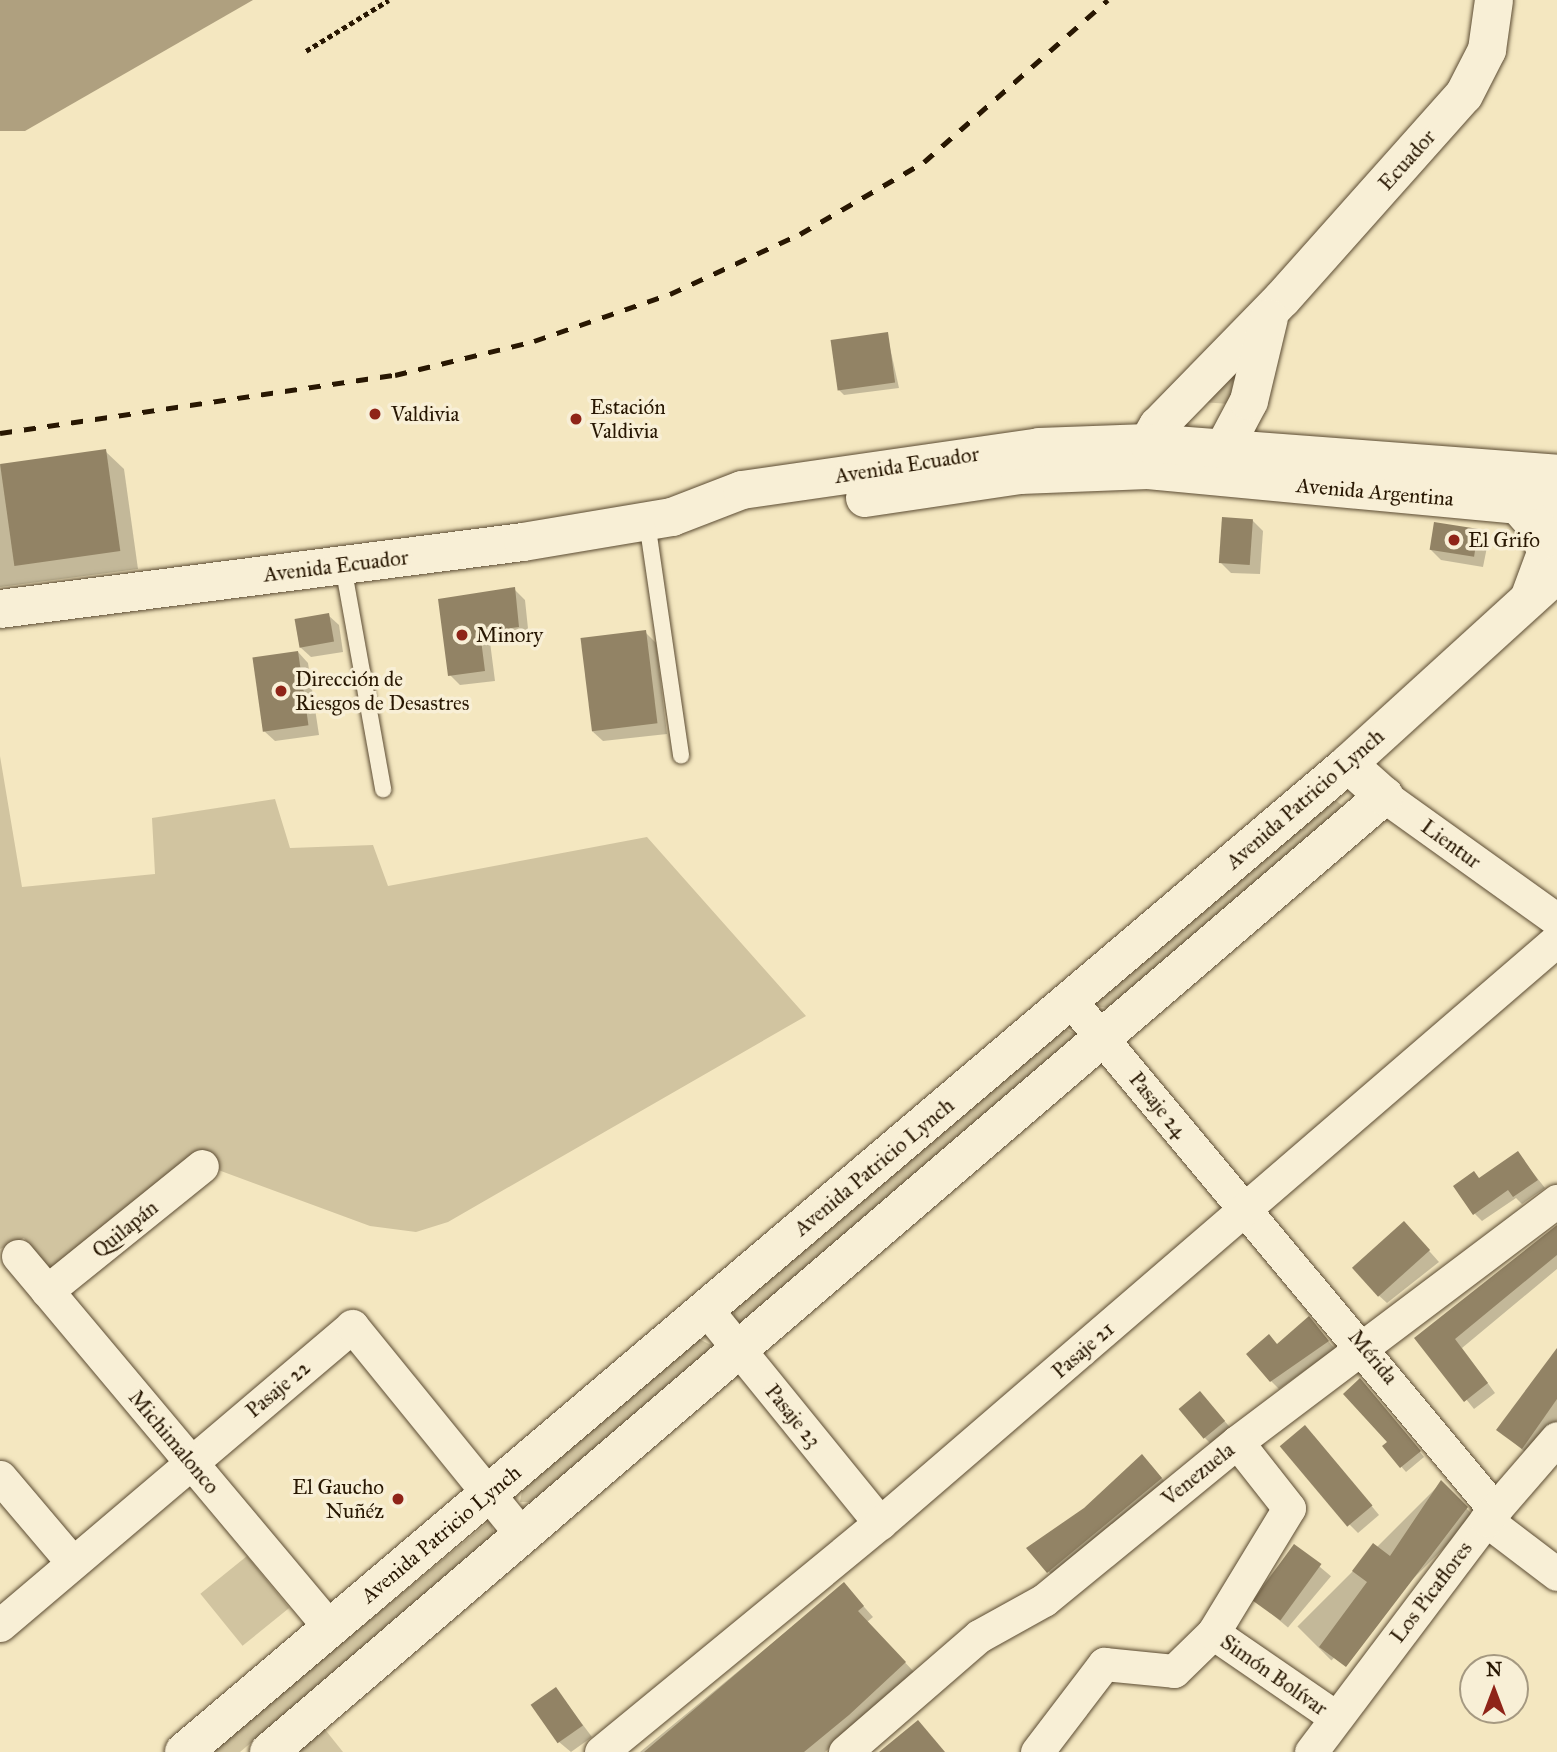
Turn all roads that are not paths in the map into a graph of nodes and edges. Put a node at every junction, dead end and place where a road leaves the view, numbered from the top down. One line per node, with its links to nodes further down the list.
1 (1494, 0): 2 (main road, Ecuador)
2 (1282, 299): 3 (main road, Ecuador); 6 (main road, Ecuador)
3 (1249, 401): 4 (main road, Ecuador); 5 (main road)
4 (1223, 450): 5 (main road, Avenida Argentina); 6 (main road); 8 (main road, Ecuador)
5 (1297, 456): 7 (main road, Avenida Argentina)
6 (1148, 457): 8 (main road); 11 (main road, Avenida Ecuador); 11 (main road, Avenida Ecuador)
7 (1557, 474)
8 (1194, 475): 9 (main road, Avenida Argentina)
9 (1518, 505): 10 (main road, Avenida Argentina); 14 (main road)
10 (1557, 509)
11 (659, 520): 12 (main road, Avenida Ecuador); 16 (lane)
12 (343, 566): 15 (main road, Avenida Ecuador); 18 (lane)
13 (1557, 574): 14 (main road, Avenida Patricio Lynch)
14 (1528, 601): 17 (main road, Avenida Patricio Lynch)
15 (0, 609)
16 (681, 756)
17 (1349, 764): 19 (main road, Lientur); 22 (main road, Avenida Patricio Lynch)
18 (383, 789)
19 (1384, 796): 20 (street, Lientur); 23 (main road)
20 (1557, 920)
21 (1557, 940): 26 (street, Pasaje 21)
22 (1070, 1000): 23 (street, Pasaje 24); 29 (main road, Avenida Patricio Lynch)
23 (1103, 1036): 26 (street, Pasaje 24); 31 (main road)
24 (202, 1166): 28 (street, Quilapán)
25 (1557, 1201): 30 (street, Venezuela)
26 (1244, 1212): 30 (street, Mérida); 38 (street, Pasaje 21)
27 (18, 1256): 28 (street, Michimalonco)
28 (47, 1291): 34 (street, Michimalonco)
29 (706, 1309): 31 (street, Pasaje 23); 36 (main road, Avenida Patricio Lynch)
30 (1366, 1347): 33 (street, Venezuela); 37 (street, Mérida)
31 (738, 1348): 38 (street, Pasaje 23); 39 (main road)
32 (1557, 1438): 37 (street, Los Picaflores)
33 (1237, 1442): 44 (street, Simón Bolívar); 46 (street, Venezuela)
34 (191, 1462): 36 (street, Pasaje 22); 40 (street, Pasaje 22); 43 (street, Michimalonco)
35 (0, 1477): 40 (street)
36 (487, 1495): 39 (street, Pasaje 22); 43 (main road, Avenida Patricio Lynch)
37 (1491, 1515): 41 (street, Mérida); 45 (street, Los Picaflores)
38 (880, 1523): 49 (street, Pasaje 21)
39 (520, 1533): 48 (main road)
40 (72, 1562): 42 (street, Pasaje 22)
41 (1557, 1574)
42 (0, 1625)
43 (330, 1628): 47 (main road, Avenida Patricio Lynch)
44 (1213, 1633): 45 (street, Simón Bolívar); 50 (street, Simón Bolívar)
45 (1335, 1717): 51 (street, Los Picaflores)
46 (853, 1750)
47 (184, 1752)
48 (269, 1752)
49 (601, 1752)
50 (1037, 1752)
51 (1311, 1752)

